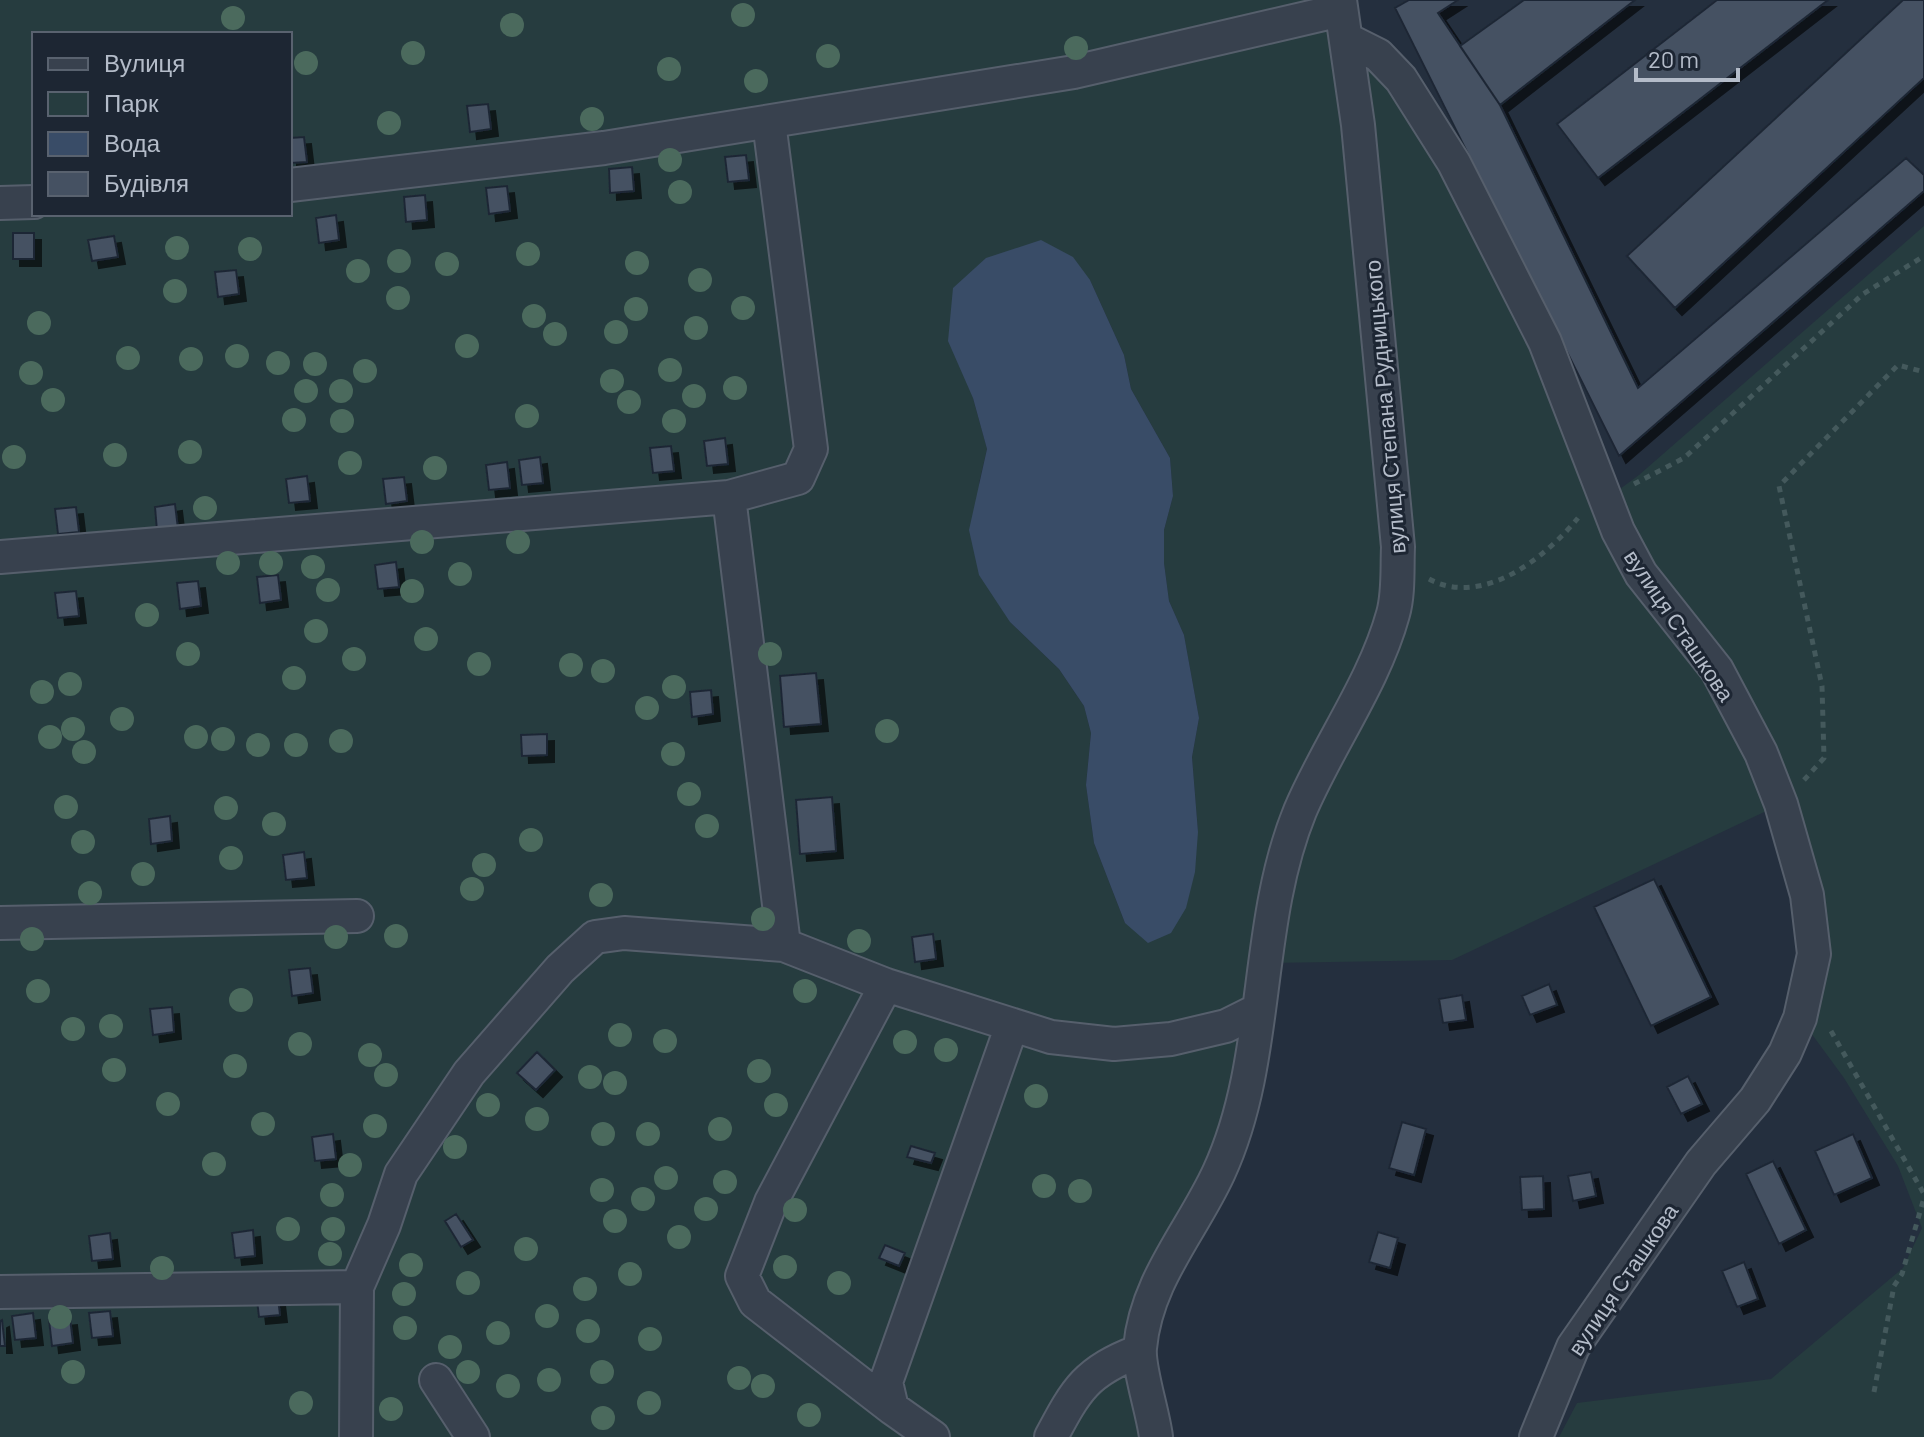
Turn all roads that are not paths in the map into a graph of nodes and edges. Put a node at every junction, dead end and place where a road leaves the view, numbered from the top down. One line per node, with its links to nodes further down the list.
1 (1342, 16): 2 (street); 12 (street, вулиця Степана Рудницького); 24 (street, вулиця Сташкова)
2 (769, 122): 3 (street); 6 (street)
3 (292, 185)
4 (32, 202): 5 (street)
5 (0, 203)
6 (729, 497): 7 (street); 10 (street)
7 (0, 557)
8 (357, 916): 9 (street)
9 (0, 923)
10 (784, 945): 11 (street); 14 (street)
11 (886, 985): 13 (street); 18 (street)
12 (1258, 1010): 13 (street); 16 (street, вулиця Степана Рудницького)
13 (1012, 1025): 18 (street)
14 (357, 1287): 15 (street); 19 (street)
15 (0, 1292)
16 (1139, 1351): 22 (street); 23 (street, вулиця Степана Рудницького)
17 (436, 1380): 20 (street)
18 (892, 1408): 21 (street)
19 (356, 1437)
20 (473, 1437)
21 (933, 1437)
22 (1051, 1437)
23 (1156, 1437)
24 (1536, 1437)

